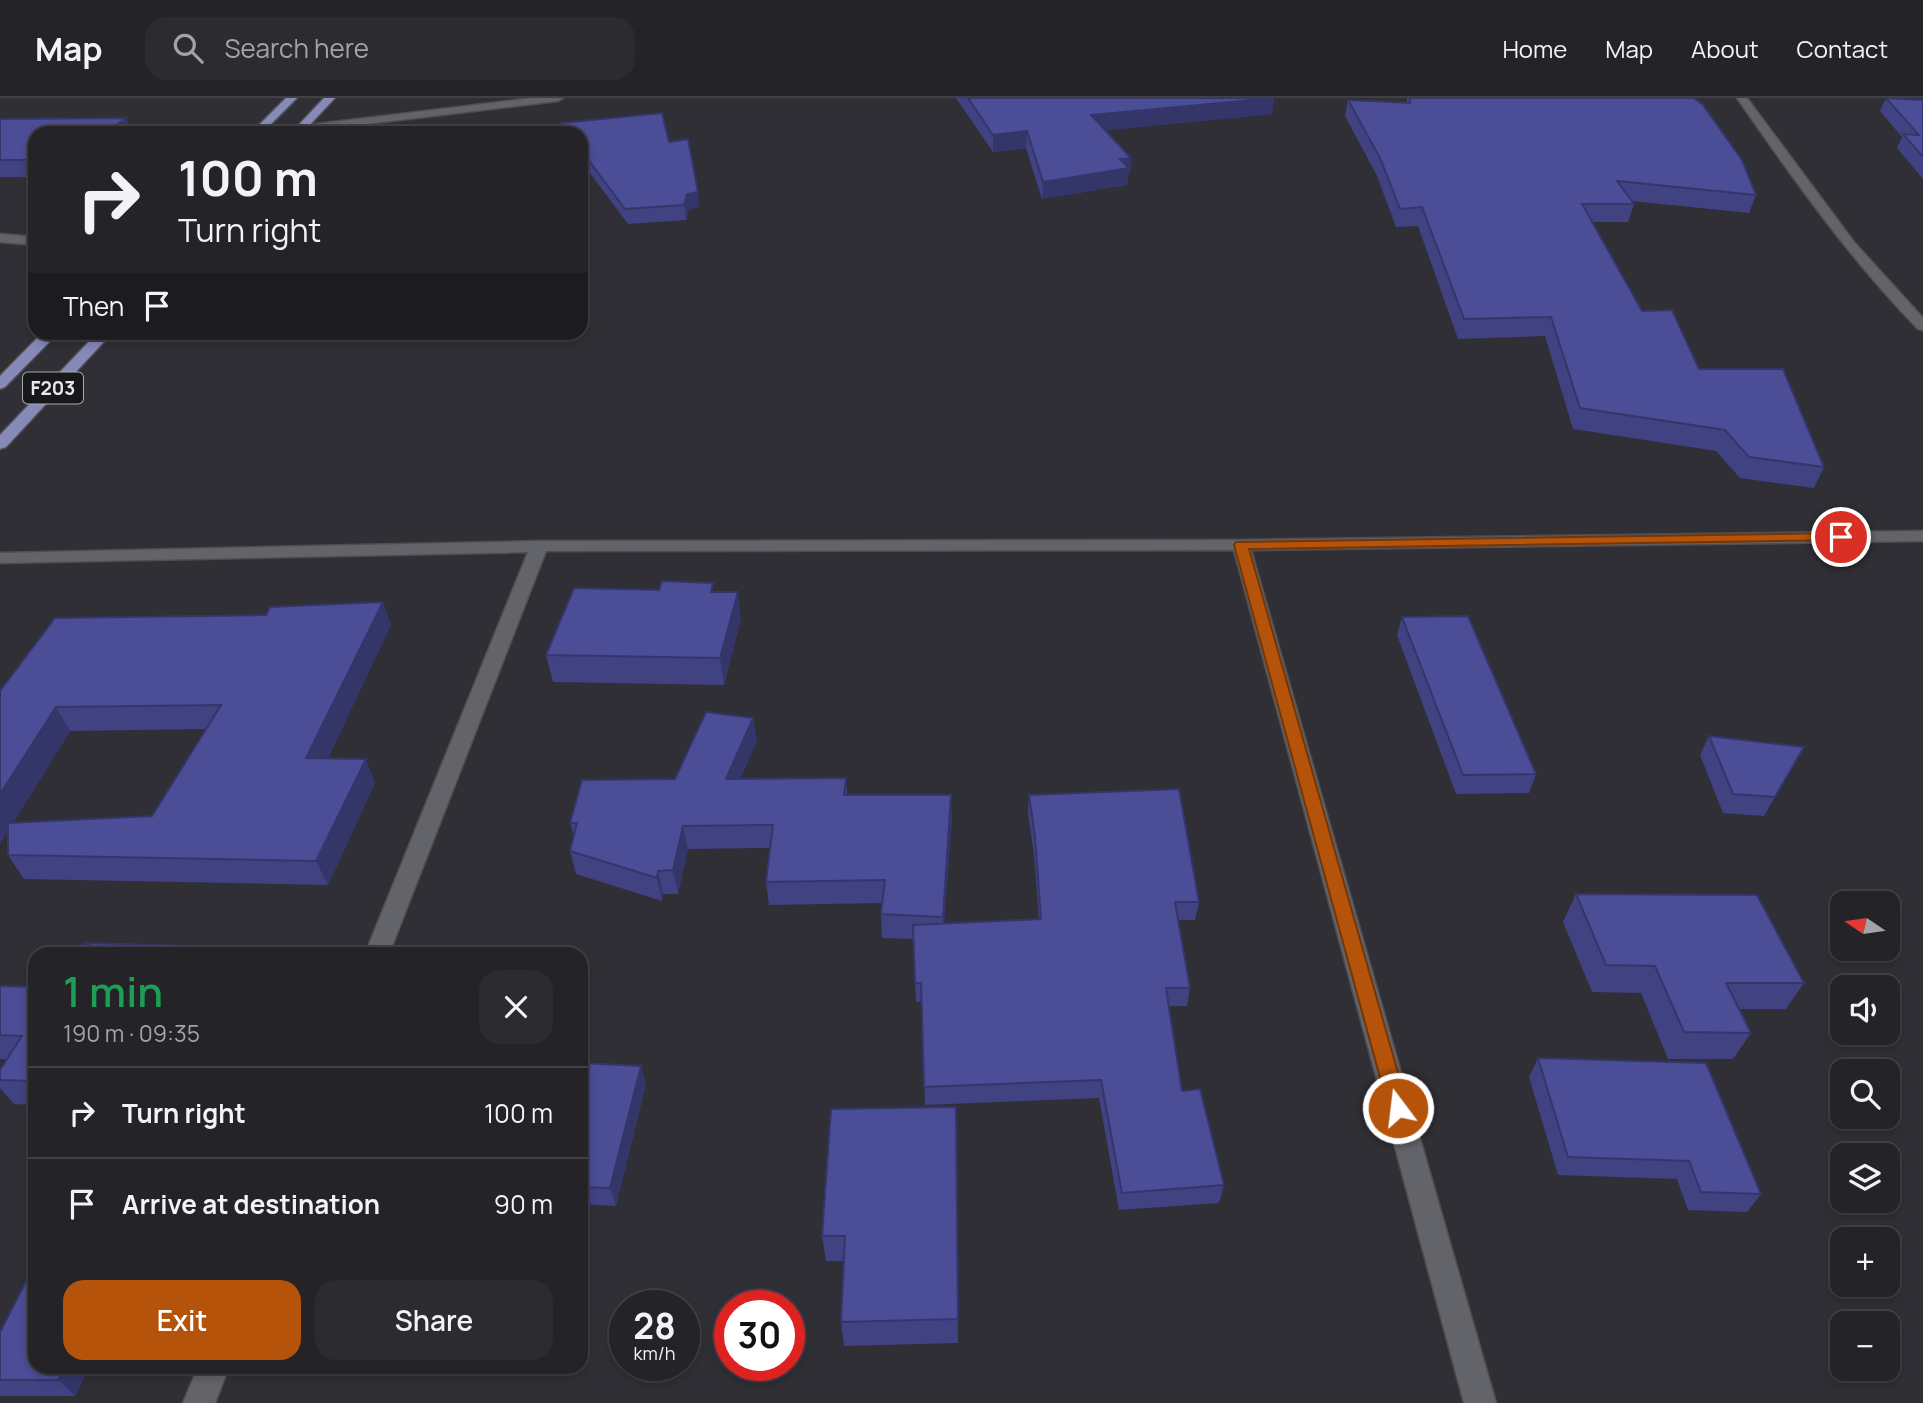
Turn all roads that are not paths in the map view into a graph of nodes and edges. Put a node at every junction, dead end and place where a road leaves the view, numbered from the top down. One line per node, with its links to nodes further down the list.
1 (292, 98): 5 (main road)
2 (330, 98): 6 (main road)
3 (558, 98): 7 (street)
4 (1742, 98): 10 (street)
5 (263, 126)
6 (303, 126)
7 (337, 126)
8 (0, 238): 9 (street)
9 (28, 240)
10 (1923, 326)
11 (44, 340): 13 (main road, F203)
12 (98, 340): 14 (main road, F203)
13 (0, 384)
14 (0, 444)
15 (1923, 536): 16 (street)
16 (1241, 545): 17 (street); 22 (street)
17 (539, 546): 18 (street); 19 (street)
18 (0, 558)
19 (380, 947)
20 (211, 1374): 21 (street)
21 (199, 1403)
22 (1480, 1403)

